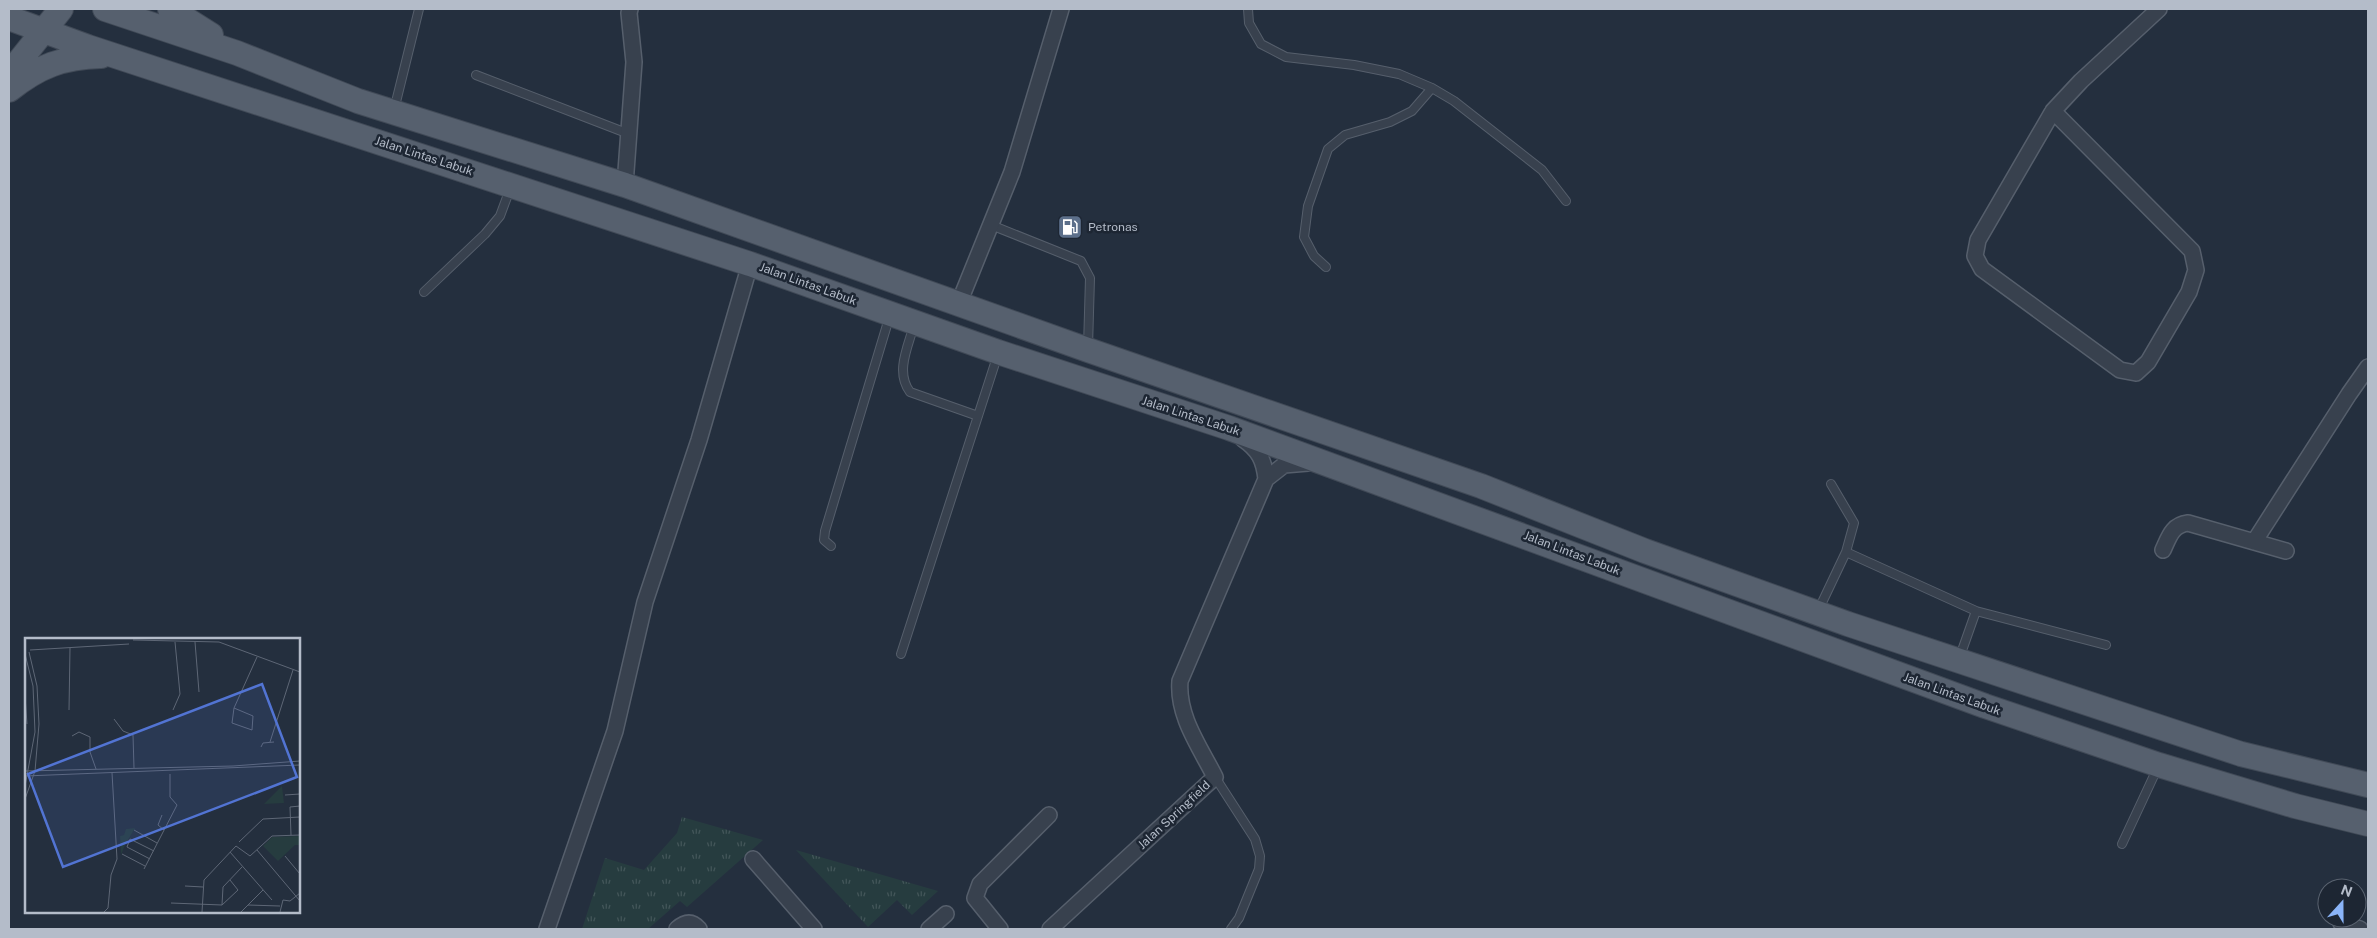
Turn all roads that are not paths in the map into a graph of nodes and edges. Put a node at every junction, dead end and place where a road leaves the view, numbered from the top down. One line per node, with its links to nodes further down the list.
1 (61, 9): 10 (main road)
2 (105, 9): 11 (main road)
3 (170, 9): 11 (main road)
4 (419, 9): 18 (lane)
5 (630, 9): 19 (street)
6 (1061, 9): 23 (street)
7 (1248, 9): 15 (lane)
8 (2159, 9): 17 (street)
9 (9, 18): 10 (main road, Jalan Lintas Labuk)
10 (44, 31): 12 (main road, Jalan Lintas Labuk); 13 (main road)
11 (237, 53): 18 (main road)
12 (137, 62): 16 (main road); 20 (main road, Jalan Lintas Labuk)
13 (9, 74)
14 (476, 75): 19 (lane)
15 (1432, 88): 22 (lane); 25 (lane)
16 (9, 90)
17 (2053, 111): 17 (street)
18 (393, 112): 21 (main road)
19 (628, 134): 21 (street)
20 (511, 185): 24 (main road, Jalan Lintas Labuk); 26 (lane)
21 (625, 185): 27 (main road)
22 (1566, 201)
23 (991, 225): 27 (street); 30 (lane)
24 (750, 264): 28 (main road, Jalan Lintas Labuk); 59 (street)
25 (1326, 267)
26 (424, 292)
27 (960, 303): 30 (main road)
28 (891, 314): 29 (main road, Jalan Lintas Labuk); 39 (lane)
29 (915, 322): 31 (main road, Jalan Lintas Labuk); 33 (lane)
30 (1088, 350): 41 (main road)
31 (998, 352): 33 (lane); 34 (main road, Jalan Lintas Labuk)
32 (2368, 367): 38 (street)
33 (978, 416): 47 (lane)
34 (1228, 428): 35 (main road, Jalan Lintas Labuk); 36 (street)
35 (1325, 463): 36 (street); 49 (main road, Jalan Lintas Labuk)
36 (1266, 479): 51 (street, Jalan Springfield)
37 (1831, 484): 43 (lane)
38 (2254, 542): 40 (street); 42 (street)
39 (831, 546)
40 (2163, 550)
41 (1645, 551): 45 (main road); 49 (main road)
42 (2286, 551)
43 (1846, 552): 44 (lane); 45 (lane)
44 (1976, 611): 46 (lane); 48 (lane)
45 (1817, 613): 48 (main road)
46 (2106, 645)
47 (901, 654)
48 (1958, 661): 52 (main road)
49 (1985, 706): 50 (main road, Jalan Lintas Labuk)
50 (2159, 765): 54 (main road, Jalan Lintas Labuk); 55 (lane)
51 (1215, 777): 58 (lane); 65 (street, Jalan Springfield)
52 (2368, 785)
53 (1049, 815): 64 (street)
54 (2368, 824)
55 (2122, 844)
56 (753, 859): 62 (street)
57 (946, 914): 63 (street)
58 (1239, 918): 66 (lane); 67 (lane)
59 (547, 929)
60 (677, 929): 61 (street)
61 (699, 929)
62 (814, 929)
63 (929, 929)
64 (1000, 929)
65 (1050, 929)
66 (1231, 929)
67 (1240, 929)

